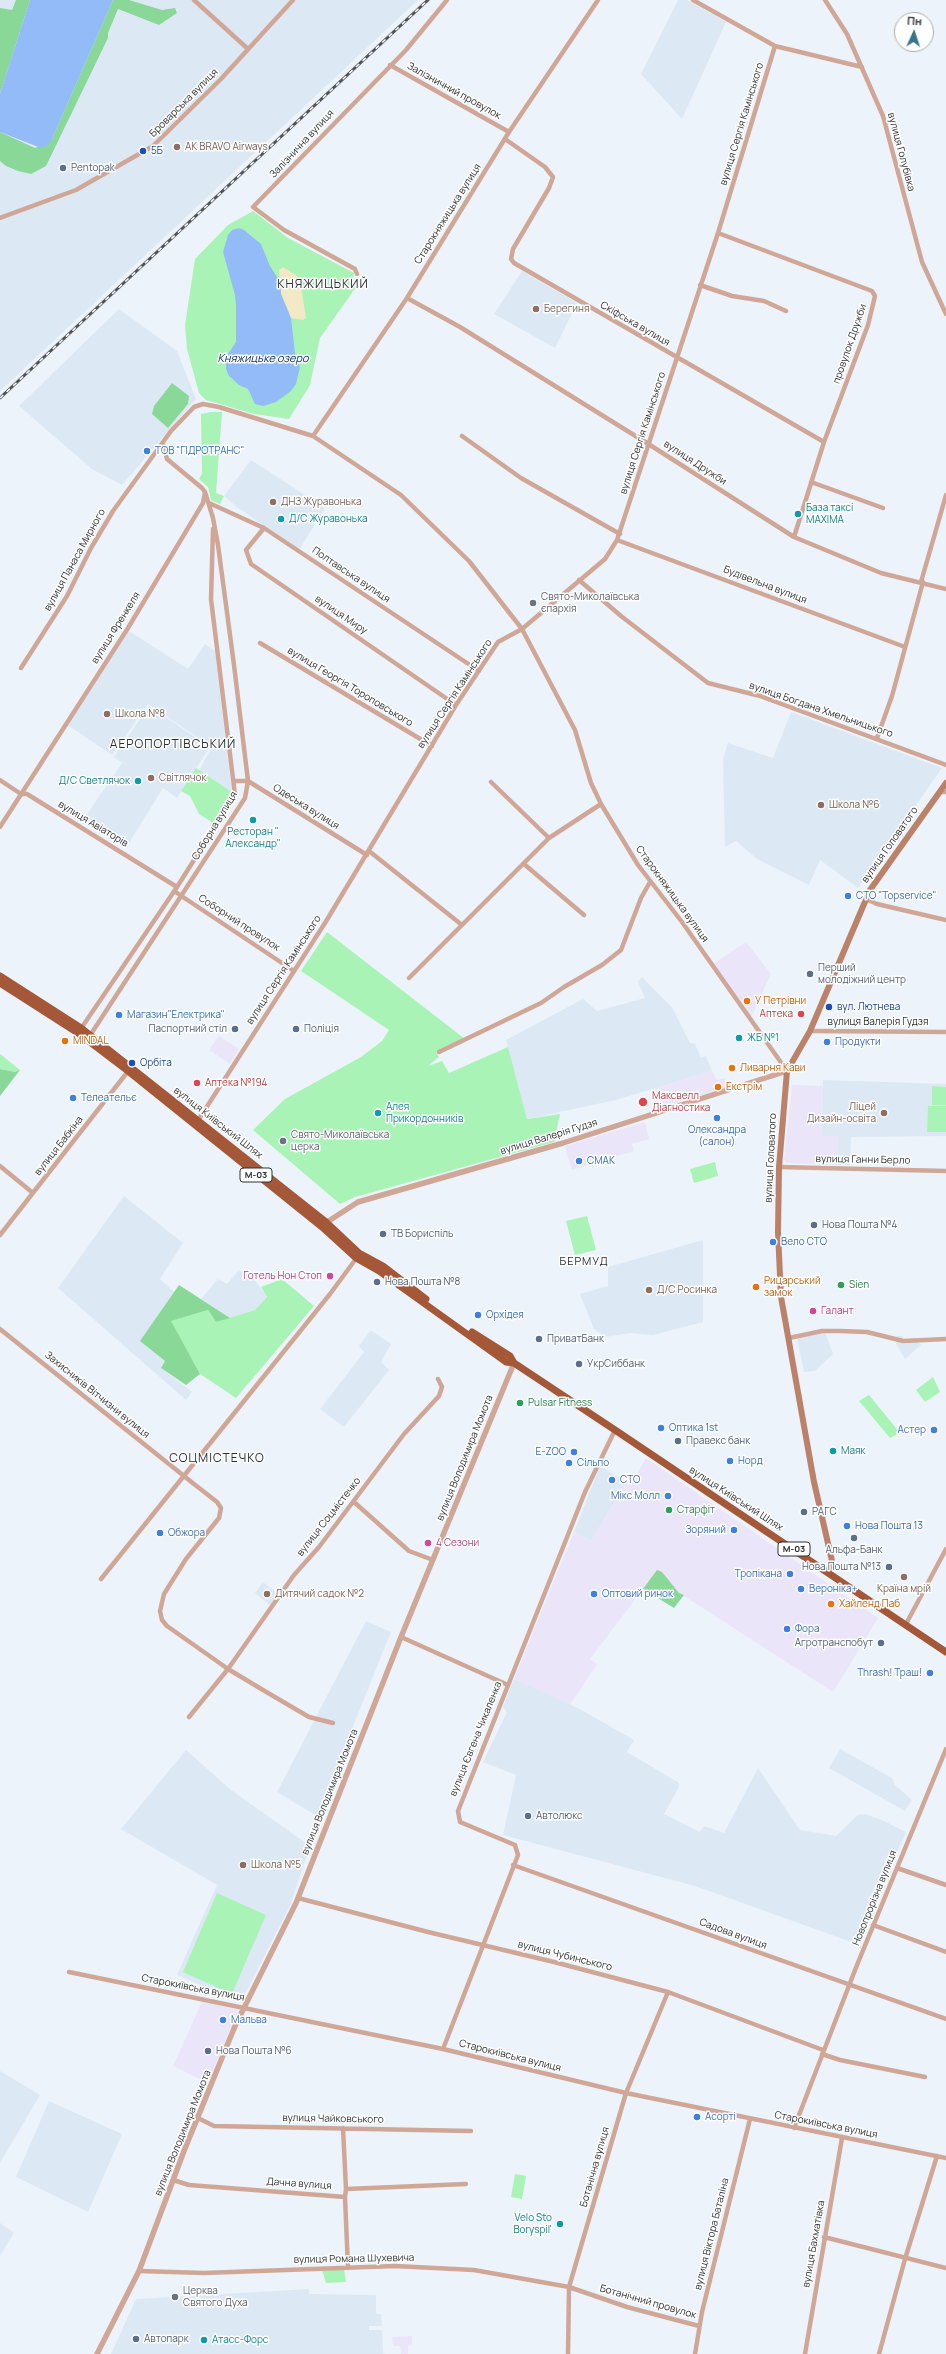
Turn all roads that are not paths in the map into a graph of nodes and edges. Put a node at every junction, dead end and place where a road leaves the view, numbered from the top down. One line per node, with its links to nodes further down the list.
1 (194, 0): 8 (street)
2 (293, 0): 8 (street, Броварська вулиця)
3 (447, 0): 9 (street, Залізнична вулиця)
4 (598, 0): 11 (street, Старокняжицька вулиця)
5 (693, 0): 7 (street)
6 (826, 0): 10 (street, вулиця Голубівка)
7 (775, 46): 10 (street); 14 (street, вулиця Сергія Камінського)
8 (248, 49): 13 (street, Броварська вулиця)
9 (390, 65): 11 (street, Залізничний провулок); 15 (street, Залізнична вулиця)
10 (862, 67): 19 (street, вулиця Голубівка)
11 (509, 132): 12 (street, Старокняжицька вулиця)
12 (505, 139): 17 (street, Старокняжицька вулиця); 20 (street, Скіфська вулиця)
13 (0, 218)
14 (718, 233): 16 (street, вулиця Сергія Камінського); 23 (street, провулок Дружби)
15 (357, 274)
16 (700, 285): 18 (street); 20 (street, вулиця Сергія Камінського)
17 (407, 298): 21 (street, Старокняжицька вулиця); 25 (street, вулиця Дружби)
18 (786, 311)
19 (946, 314)
20 (676, 359): 23 (street, Скіфська вулиця); 25 (street, вулиця Сергія Камінського)
21 (313, 436): 24 (street, Старокняжицька вулиця); 39 (street, Старокняжицька вулиця)
22 (462, 436): 33 (street)
23 (824, 442): 26 (street, провулок Дружби)
24 (163, 444): 27 (street); 42 (street, вулиця Панаса Мирного)
25 (650, 444): 33 (street, вулиця Сергія Камінського); 34 (street, вулиця Дружби)
26 (811, 482): 30 (street); 34 (street, провулок Дружби)
27 (205, 492): 29 (street, Соборна вулиця); 54 (street, вулиця Френкеля)
28 (946, 495): 37 (street)
29 (209, 503): 31 (street, Соборна вулиця); 32 (street, Полтавська вулиця)
30 (883, 508)
31 (213, 518): 49 (street, Соборна вулиця); 50 (street, Соборна вулиця)
32 (264, 528): 43 (street, Полтавська вулиця); 44 (street, вулиця Миру)
33 (620, 534): 35 (street, вулиця Сергія Камінського)
34 (794, 537): 37 (street, вулиця Дружби)
35 (617, 540): 36 (street, вулиця Сергія Камінського); 41 (street, Будівельна вулиця)
36 (579, 580): 39 (street, вулиця Сергія Камінського); 45 (street, вулиця Богдана Хмельницького)
37 (922, 582): 38 (street, вулиця Дружби); 41 (street)
38 (946, 589)
39 (522, 629): 43 (street, вулиця Сергія Камінського); 55 (street, Старокняжицька вулиця)
40 (260, 643): 46 (street, вулиця Георгія Тороповського)
41 (905, 647): 45 (street)
42 (21, 668)
43 (479, 671): 44 (street, вулиця Сергія Камінського)
44 (456, 705): 46 (street, вулиця Сергія Камінського)
45 (877, 738): 47 (street, вулиця Богдана Хмельницького)
46 (432, 746): 58 (street, вулиця Сергія Камінського)
47 (946, 765)
48 (0, 780): 54 (street, вулиця Авіаторів)
49 (234, 781): 50 (street); 61 (street, Соборна вулиця)
50 (248, 781): 58 (street, Одеська вулиця); 63 (street, Соборна вулиця)
51 (491, 782): 57 (street)
52 (946, 783): 53 (main road, вулиця Головатого)
53 (943, 792): 64 (main road, вулиця Головатого)
54 (21, 794): 56 (street, вулиця Френкеля); 61 (street, вулиця Авіаторів)
55 (601, 804): 57 (street); 60 (street, Старокняжицька вулиця)
56 (0, 827)
57 (549, 838): 59 (street)
58 (368, 853): 67 (street, Одеська вулиця); 68 (street, вулиця Сергія Камінського)
59 (524, 864): 65 (street); 67 (street)
60 (650, 882): 76 (street); 78 (street, Старокняжицька вулиця)
61 (177, 887): 62 (street, Соборна вулиця)
62 (174, 892): 63 (street, Соборний провулок); 72 (street, Соборна вулиця)
63 (182, 897): 68 (street, Соборний провулок); 75 (street, Соборна вулиця)
64 (866, 899): 66 (street); 73 (main road, вулиця Головатого)
65 (584, 915)
66 (946, 920)
67 (462, 925): 70 (street)
68 (294, 971): 79 (street, вулиця Сергія Камінського)
69 (0, 976): 72 (highway, вулиця Київський Шлях / М-03)
70 (409, 978)
71 (0, 983): 72 (highway, вулиця Київський Шлях / М-03)
72 (79, 1031): 75 (highway, вулиця Київський Шлях / М-03)
73 (810, 1031): 74 (street, вулиця Валерія Гудзя); 78 (main road, вулиця Головатого)
74 (946, 1032)
75 (89, 1038): 77 (highway, вулиця Київський Шлях / М-03)
76 (439, 1052)
77 (129, 1069): 79 (highway, вулиця Київський Шлях / М-03); 83 (street, вулиця Бабкіна)
78 (787, 1071): 81 (main road, вулиця Головатого); 84 (street, вулиця Валерія Гудзя)
79 (197, 1123): 84 (highway, вулиця Київський Шлях / М-03)
80 (0, 1166): 83 (street)
81 (779, 1167): 82 (street, вулиця Ганни Берло); 88 (main road, вулиця Головатого)
82 (946, 1171)
83 (33, 1193): 85 (street, вулиця Бабкіна)
84 (324, 1224): 86 (highway, вулиця Київський Шлях / М-03)
85 (0, 1235)
86 (358, 1255): 90 (highway, вулиця Київський Шлях / М-03); 93 (street)
87 (0, 1329): 93 (street, Захисників Вітчизни вулиця)
88 (789, 1338): 89 (street); 97 (main road, вулиця Головатого)
89 (946, 1339)
90 (514, 1363): 92 (highway, вулиця Київський Шлях / М-03); 96 (street, вулиця Володимира Момота)
91 (438, 1379): 94 (street, вулиця Соцмістечко)
92 (615, 1430): 97 (highway, вулиця Київський Шлях / М-03); 103 (street, вулиця Євгена Чикаленка)
93 (184, 1476): 98 (street); 102 (street)
94 (354, 1502): 96 (street); 102 (street, вулиця Соцмістечко)
95 (946, 1549): 99 (street)
96 (433, 1560): 100 (street, вулиця Володимира Момота)
97 (828, 1571): 99 (highway, вулиця Київський Шлях / М-03)
98 (101, 1579)
99 (906, 1624): 101 (highway, вулиця Київський Шлях / М-03)
100 (401, 1637): 103 (street); 110 (street, вулиця Володимира Момота)
101 (946, 1652)
102 (228, 1669): 104 (street, вулиця Соцмістечко); 105 (street)
103 (508, 1685): 107 (street, вулиця Євгена Чикаленка)
104 (189, 1717)
105 (333, 1723)
106 (946, 1749): 108 (street, Новопрорізна вулиця)
107 (513, 1865): 112 (street, вулиця Євгена Чикаленка); 115 (street, Садова вулиця)
108 (897, 1868): 109 (street); 111 (street, Новопрорізна вулиця)
109 (946, 1886)
110 (298, 1898): 112 (street, вулиця Чубинського); 117 (street, вулиця Володимира Момота)
111 (873, 1924): 113 (street); 115 (street, Новопрорізна вулиця)
112 (483, 1945): 116 (street, вулиця Чубинського); 119 (street, вулиця Євгена Чикаленка)
113 (946, 1952)
114 (69, 1972): 117 (street, Старокиївська вулиця)
115 (849, 1985): 118 (street, Садова вулиця); 120 (street, Новопрорізна вулиця)
116 (668, 1992): 120 (street, вулиця Чубинського); 122 (street, Ботанічна вулиця)
117 (245, 2008): 119 (street, Старокиївська вулиця); 123 (street, вулиця Володимира Момота)
118 (946, 2019)
119 (443, 2049): 122 (street, Старокиївська вулиця)
120 (822, 2052): 121 (street); 126 (street, Новопрорізна вулиця)
121 (925, 2077)
122 (626, 2093): 124 (street, Старокиївська вулиця); 140 (street, Ботанічна вулиця)
123 (198, 2118): 125 (street, вулиця Чайковського); 131 (street, вулиця Володимира Момота)
124 (750, 2118): 126 (street, Старокиївська вулиця); 141 (street, вулиця Віктора Баталіна)
125 (343, 2128): 127 (street, вулиця Чайковського); 133 (street)
126 (794, 2128): 128 (street, Старокиївська вулиця)
127 (471, 2131)
128 (842, 2138): 129 (street, Старокиївська вулиця); 135 (street, вулиця Бахматівка)
129 (937, 2156): 130 (street, Старокиївська вулиця); 136 (street)
130 (946, 2158)
131 (173, 2180): 134 (street, Дачна вулиця); 139 (street, вулиця Володимира Момота)
132 (466, 2184): 133 (street, Дачна вулиця)
133 (346, 2189): 134 (street, Дачна вулиця)
134 (345, 2197): 137 (street)
135 (824, 2237): 136 (street); 145 (street, вулиця Бахматівка)
136 (905, 2259): 138 (street); 146 (street)
137 (348, 2268): 139 (street, вулиця Романа Шухевича); 140 (street, вулиця Романа Шухевича)
138 (946, 2268)
139 (139, 2271): 142 (street, вулиця Володимира Момота)
140 (569, 2287): 141 (street, Ботанічний провулок); 143 (street, Ботанічна вулиця)
141 (699, 2326): 144 (street, вулиця Віктора Баталіна)
142 (97, 2354)
143 (568, 2354)
144 (694, 2354)
145 (805, 2354)
146 (879, 2354)

